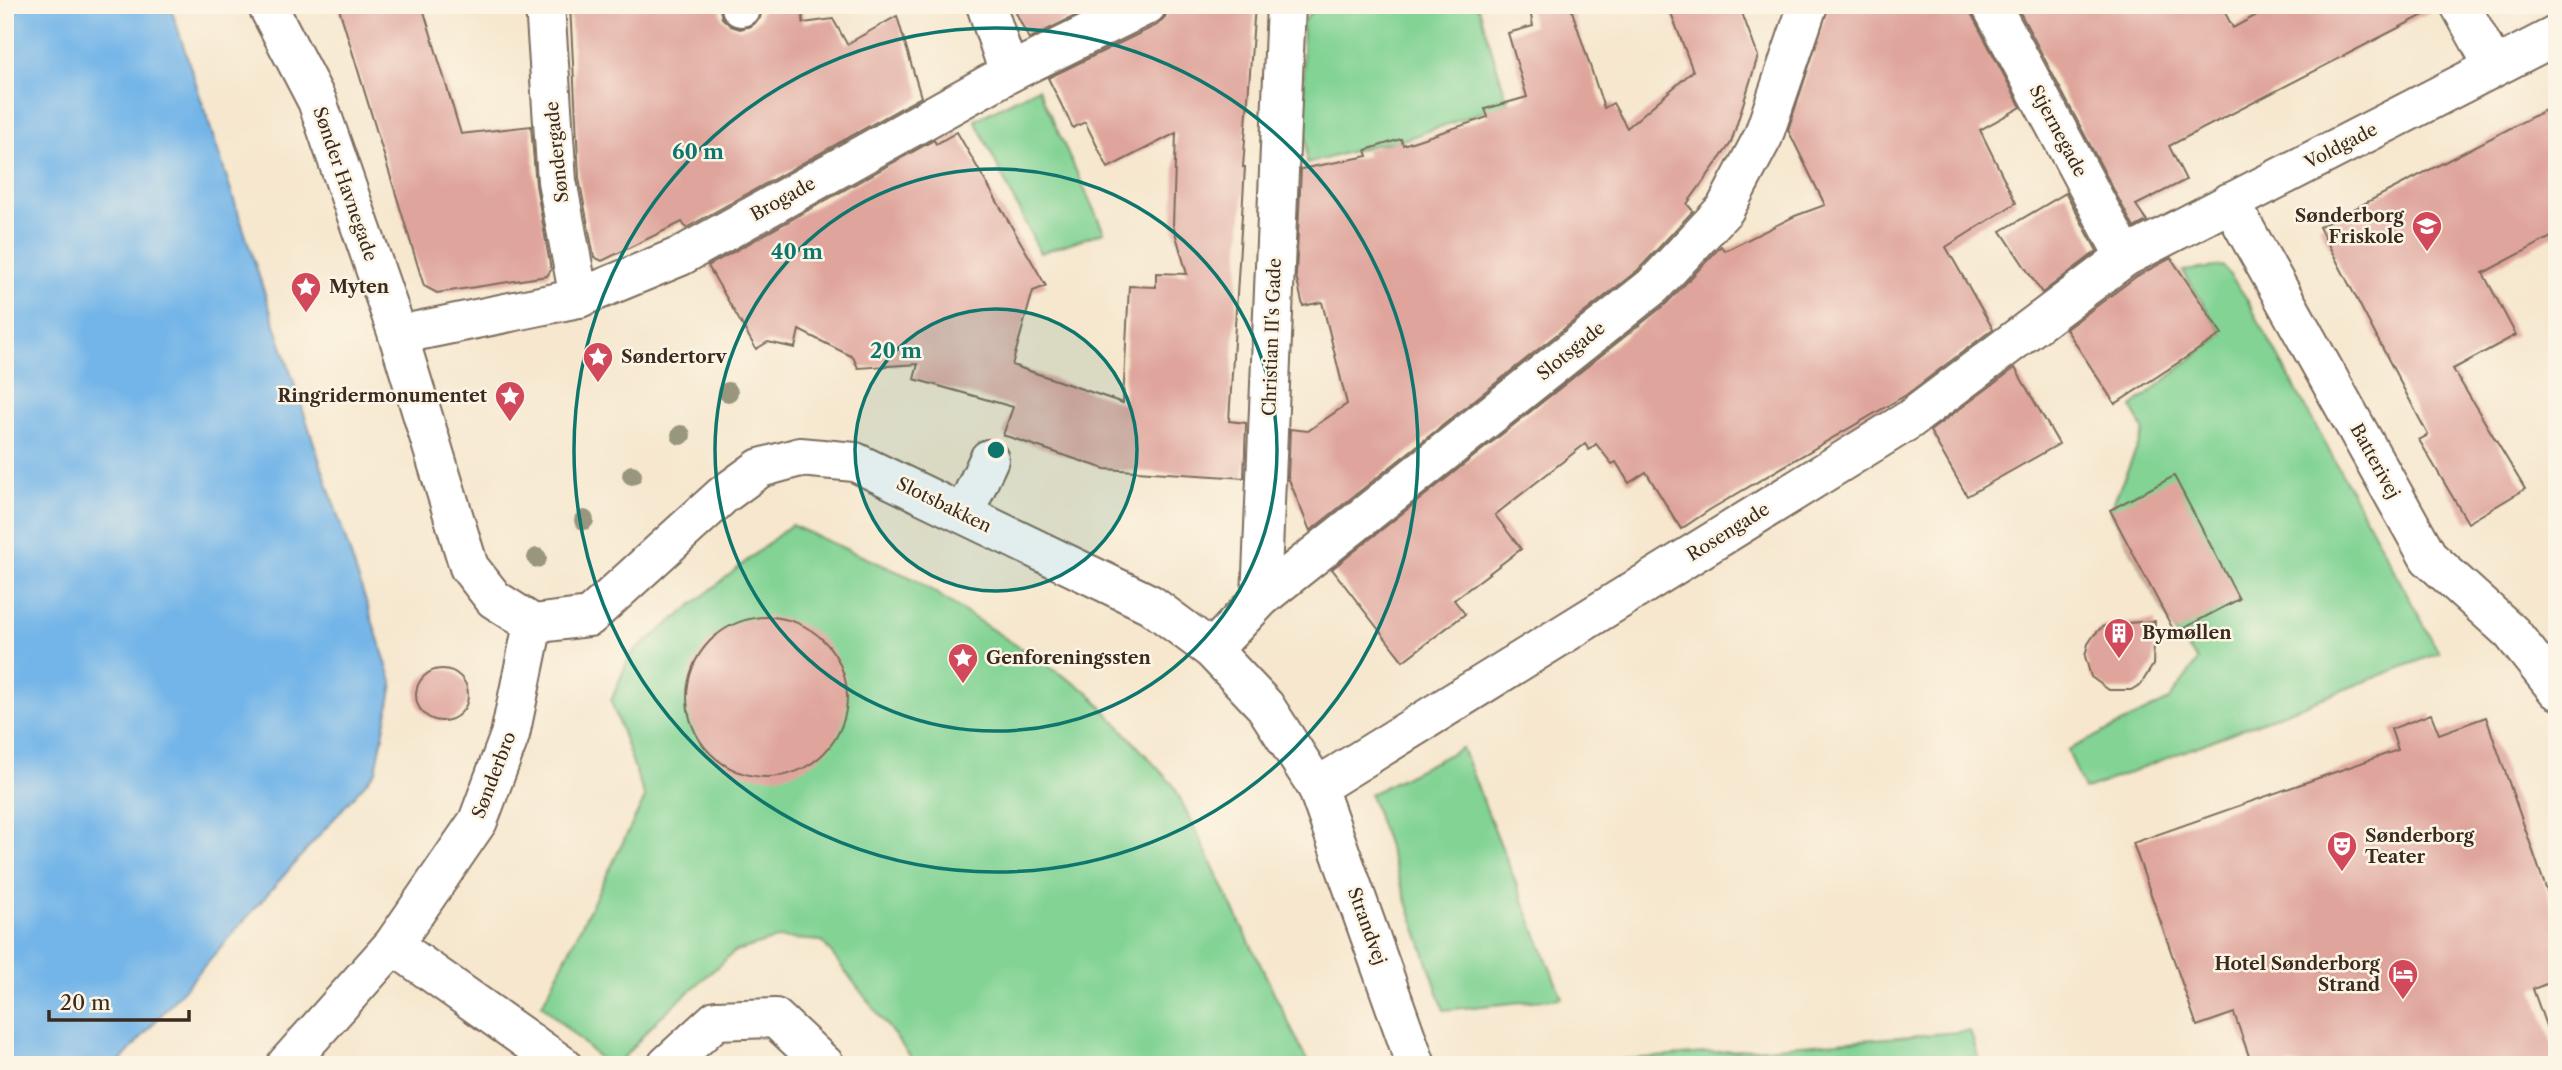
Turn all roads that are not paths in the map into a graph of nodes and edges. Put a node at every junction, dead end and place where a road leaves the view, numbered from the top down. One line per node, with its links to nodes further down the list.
1 (267, 5): 15 (street, Sønder Havnegade)
2 (545, 5): 14 (street, Søndergade)
3 (986, 5): 11 (street)
4 (1147, 5): 11 (street, Brogade)
5 (1286, 5): 18 (street, Christian II's Gade)
6 (1991, 5): 13 (street, Stjernegade)
7 (2460, 5): 10 (street)
8 (1803, 22): 18 (street, Slotsgade)
9 (2557, 35): 10 (street, Voldgade)
10 (2494, 67): 12 (street, Voldgade)
11 (1009, 73): 14 (street, Brogade)
12 (2230, 202): 13 (street, Voldgade); 21 (street, Batterivej)
13 (2125, 257): 22 (street, Rosengade)
14 (579, 298): 15 (street, Brogade)
15 (398, 335): 19 (street, Sønder Havnegade)
16 (989, 458): 17 (street)
17 (964, 514): 19 (street, Slotsbakken); 20 (street, Slotsbakken)
18 (1261, 598): 20 (street)
19 (533, 624): 23 (street, Sønderbro)
20 (1212, 650): 22 (street, Slotsbakken)
21 (2557, 690)
22 (1317, 787): 28 (street, Strandvej)
23 (393, 945): 24 (street, Sønderbro); 25 (street)
24 (285, 1065)
25 (562, 1065)
26 (667, 1065): 27 (street)
27 (825, 1065)
28 (1416, 1065)

